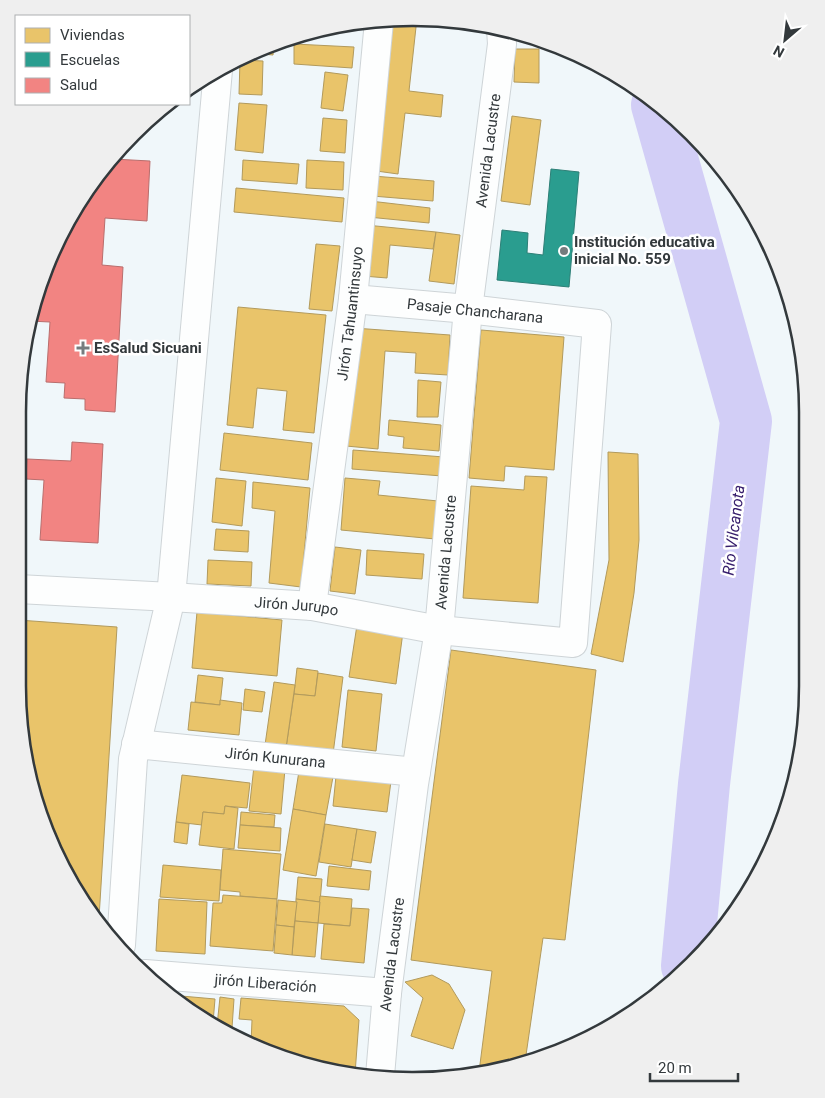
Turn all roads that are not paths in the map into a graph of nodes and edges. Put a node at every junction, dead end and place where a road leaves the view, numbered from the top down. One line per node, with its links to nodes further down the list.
1 (378, 28): 4 (street, Jirón Tahuantinsuyo)
2 (502, 37): 5 (street, Avenida Lacustre)
3 (217, 79): 7 (street)
4 (353, 299): 5 (street, Pasaje Chancharana); 8 (street, Jirón Tahuantinsuyo)
5 (468, 309): 9 (street, Avenida Lacustre); 10 (street, Pasaje Chancharana)
6 (26, 589): 7 (street, Jirón Jurupo)
7 (171, 597): 8 (street, Jirón Jurupo); 11 (street)
8 (312, 606): 9 (street, Jirón Jurupo)
9 (440, 630): 10 (street, Jirón Jurupo); 12 (street, Avenida Lacustre)
10 (573, 643)
11 (136, 744): 12 (street, Jirón Kunurana); 13 (street)
12 (416, 772): 15 (street, Avenida Lacustre)
13 (121, 939)
14 (157, 975): 15 (street, jirón Liberación)
15 (387, 992): 16 (street, Avenida Lacustre)
16 (380, 1070)

